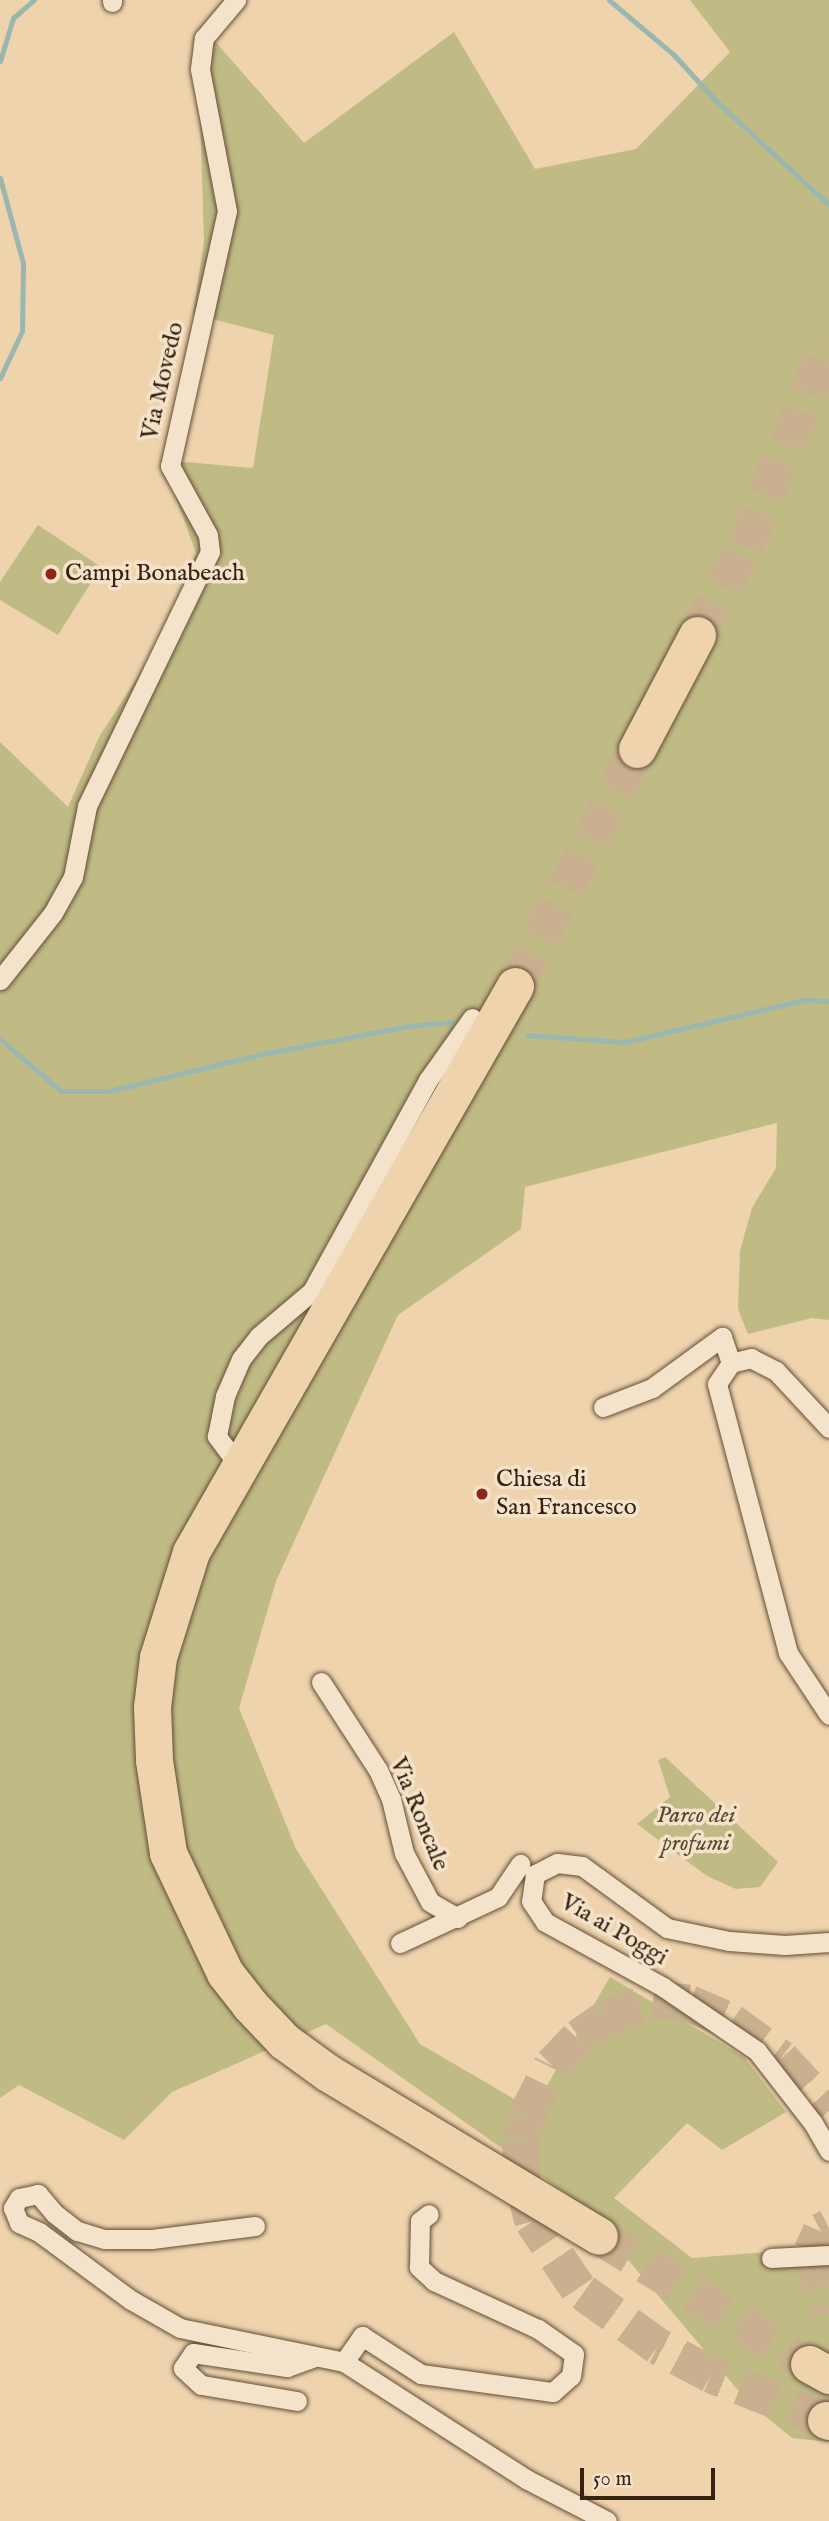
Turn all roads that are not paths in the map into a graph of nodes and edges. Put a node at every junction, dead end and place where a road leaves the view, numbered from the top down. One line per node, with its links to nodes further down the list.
1 (236, 0): 4 (street, Via Movedo)
2 (697, 635): 3 (highway)
3 (637, 749)
4 (0, 980)
5 (515, 986): 10 (highway)
6 (471, 1018): 10 (street)
7 (731, 1363): 8 (street); 9 (street); 12 (street)
8 (603, 1407)
9 (829, 1428)
10 (240, 1467): 20 (highway)
11 (321, 1682): 14 (street, Via Roncale)
12 (829, 1715)
13 (533, 1886): 14 (street); 15 (street, Via ai Poggi); 17 (street, Via ai Poggi)
14 (458, 1918): 16 (street)
15 (829, 1942)
16 (400, 1943)
17 (829, 2151)
18 (429, 2214): 24 (street)
19 (255, 2226): 23 (street)
20 (599, 2236)
21 (829, 2255): 22 (street)
22 (771, 2258)
23 (316, 2356): 24 (street); 25 (street)
24 (344, 2362): 26 (street)
25 (297, 2401)
26 (607, 2521)

